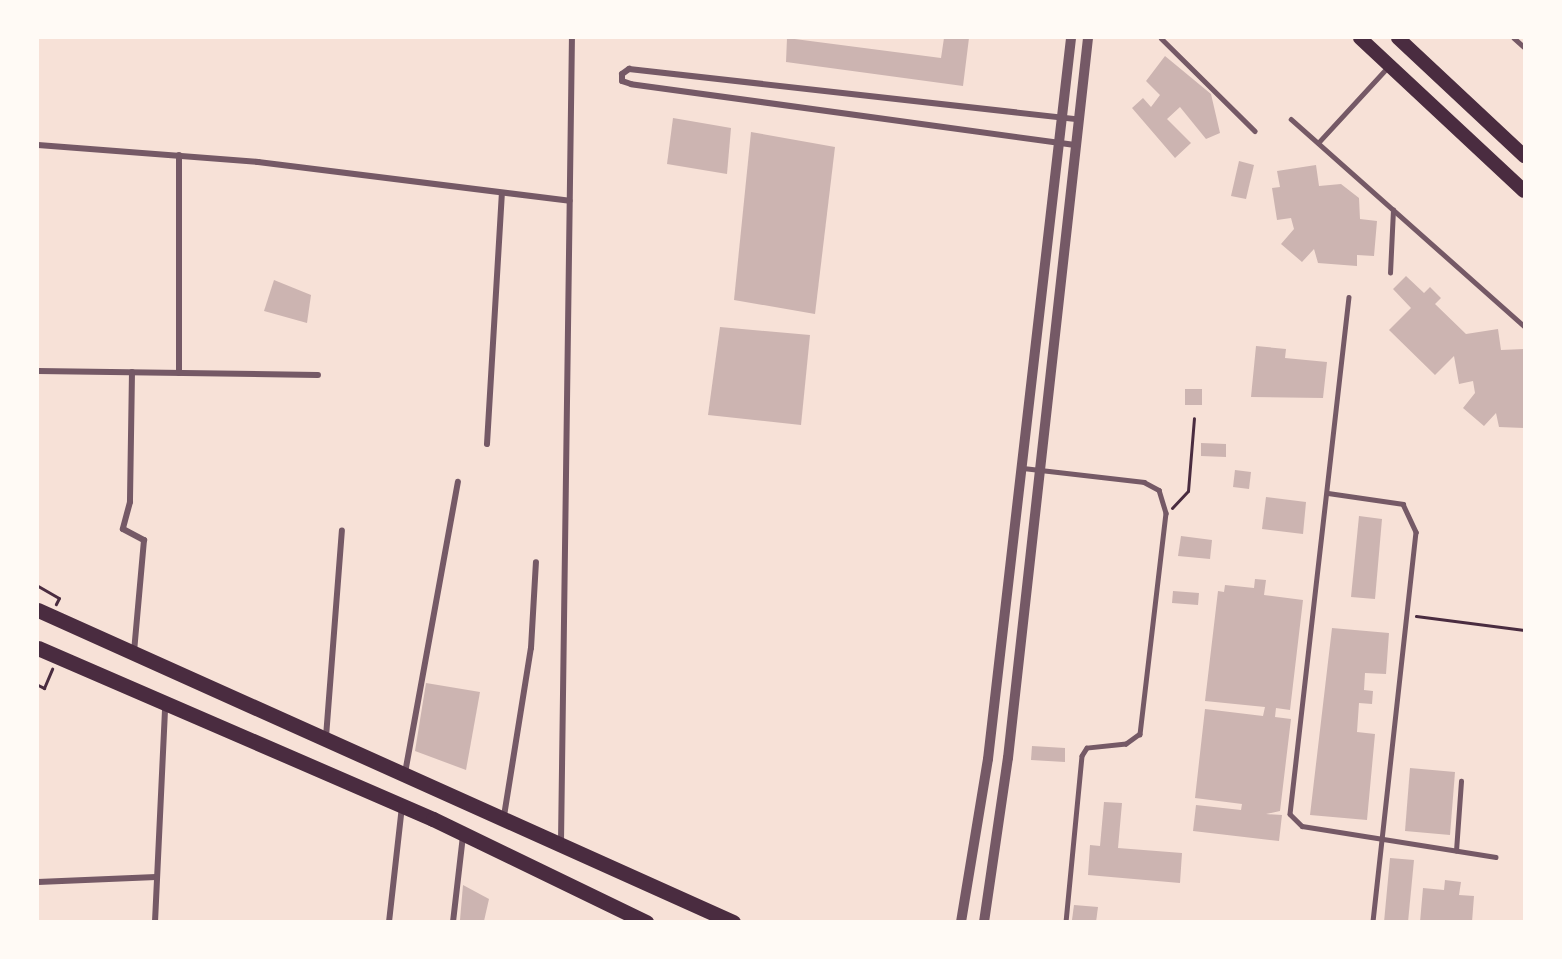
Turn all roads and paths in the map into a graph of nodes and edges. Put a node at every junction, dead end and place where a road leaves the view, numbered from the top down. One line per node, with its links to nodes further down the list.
1 (572, 38): 22 (street)
2 (1071, 38): 10 (street)
3 (1088, 38): 12 (street)
4 (1161, 38): 13 (lane)
5 (1360, 38): 9 (main road)
6 (1398, 38): 19 (main road)
7 (1514, 38): 8 (lane)
8 (1524, 48)
9 (1390, 65): 14 (lane); 20 (main road)
10 (1062, 118): 12 (street); 15 (street); 15 (street)
11 (1290, 118): 14 (lane)
12 (1078, 119): 17 (street)
13 (1256, 130)
14 (1318, 143): 23 (lane)
15 (1059, 144): 17 (street); 33 (street)
16 (38, 145): 18 (street)
17 (1075, 145): 34 (street)
18 (179, 155): 21 (street); 29 (street)
19 (1524, 156)
20 (1524, 191)
21 (502, 195): 22 (street); 32 (street)
22 (570, 201): 57 (street)
23 (1393, 210): 24 (lane); 26 (lane)
24 (1390, 273)
25 (1349, 297): 36 (lane)
26 (1524, 326)
27 (38, 371): 28 (street)
28 (132, 372): 29 (street); 46 (street)
29 (179, 372): 30 (street)
30 (318, 375)
31 (1194, 418): 37 (path)
32 (487, 444)
33 (1021, 468): 34 (lane); 67 (street)
34 (1037, 470): 37 (lane); 68 (street)
35 (458, 482): 51 (street)
36 (1328, 493): 43 (lane); 56 (lane)
37 (1166, 513): 69 (lane)
38 (342, 531): 50 (street)
39 (536, 562): 54 (street)
40 (38, 586): 41 (path)
41 (47, 591)
42 (38, 610): 46 (highway)
43 (1408, 615): 44 (path); 56 (lane)
44 (1524, 630)
45 (38, 648): 47 (highway)
46 (134, 651): 50 (highway)
47 (58, 656): 48 (path); 49 (highway)
48 (38, 685)
49 (166, 702): 53 (highway); 60 (street)
50 (326, 737): 51 (highway)
51 (405, 773): 54 (highway)
52 (1461, 781): 58 (lane)
53 (402, 806): 55 (highway); 64 (street)
54 (504, 816): 57 (highway)
55 (464, 834): 62 (highway); 65 (street)
56 (1381, 840): 58 (lane); 70 (lane)
57 (561, 842): 66 (highway)
58 (1456, 851): 59 (lane)
59 (1496, 856)
60 (156, 877): 61 (street); 63 (street)
61 (38, 882)
62 (638, 919)
63 (155, 921)
64 (389, 921)
65 (453, 921)
66 (733, 921)
67 (961, 921)
68 (984, 921)
69 (1066, 921)
70 (1373, 921)

